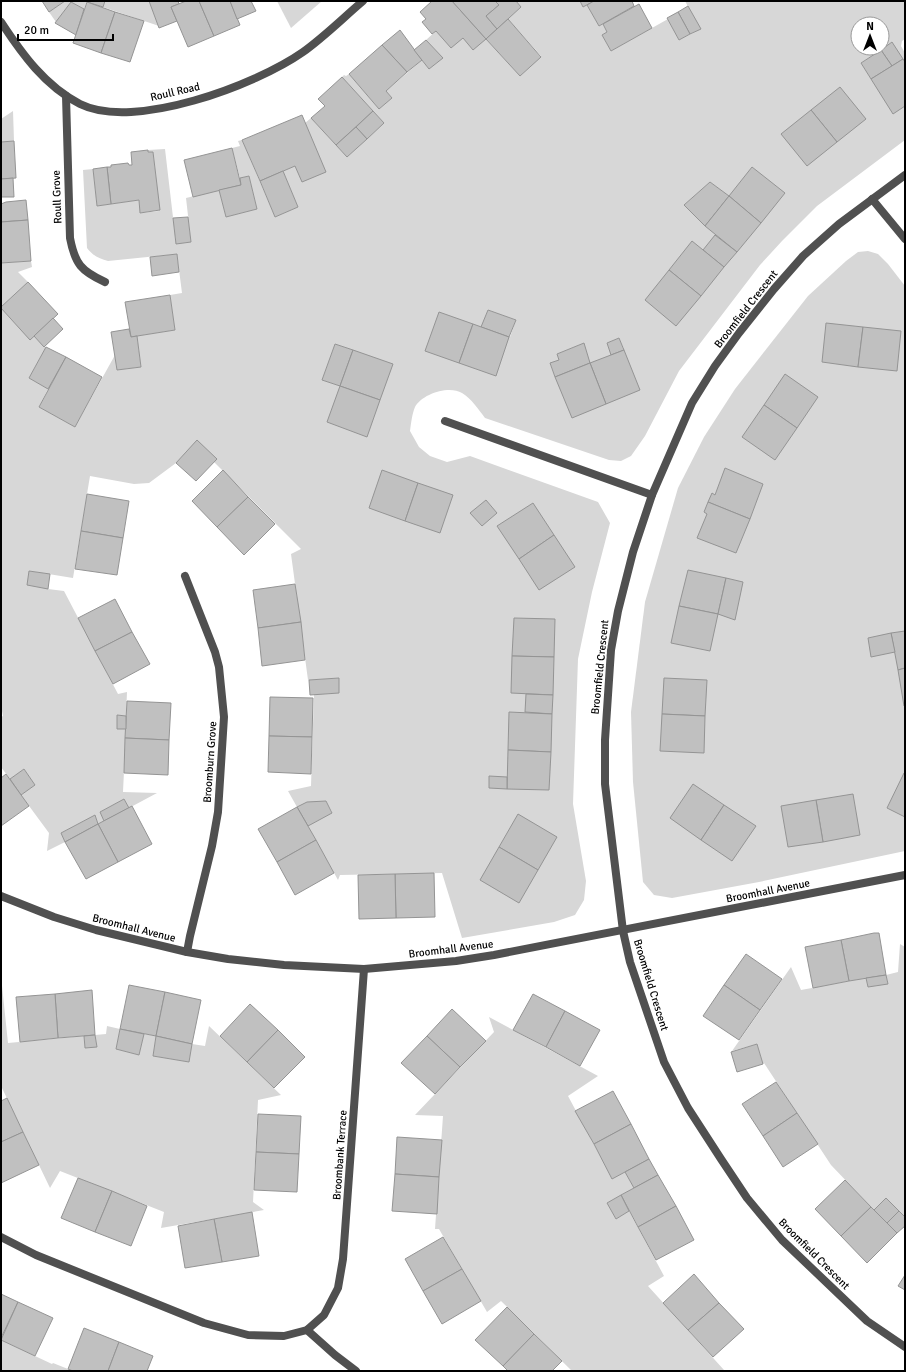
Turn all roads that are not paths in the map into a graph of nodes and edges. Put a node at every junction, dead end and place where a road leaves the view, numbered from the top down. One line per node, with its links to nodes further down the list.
1 (363, 1): 3 (street, Roull Road)
2 (1, 22): 3 (street, Roull Road)
3 (66, 96): 7 (street, Roull Grove)
4 (905, 175): 5 (street, Broomfield Crescent)
5 (872, 199): 6 (street); 9 (street, Broomfield Crescent)
6 (905, 239)
7 (105, 282)
8 (445, 421): 9 (street)
9 (652, 495): 13 (street, Broomfield Crescent)
10 (185, 576): 14 (street, Broomburn Grove)
11 (905, 875): 13 (street, Broomhall Avenue)
12 (1, 896): 14 (street, Broomhall Avenue)
13 (622, 931): 15 (street, Broomhall Avenue); 18 (street, Broomfield Crescent)
14 (187, 952): 15 (street, Broomhall Avenue)
15 (364, 969): 17 (street, Broombank Terrace)
16 (1, 1237): 17 (street, Broombank Terrace)
17 (307, 1330): 19 (street)
18 (905, 1347)
19 (356, 1371)

